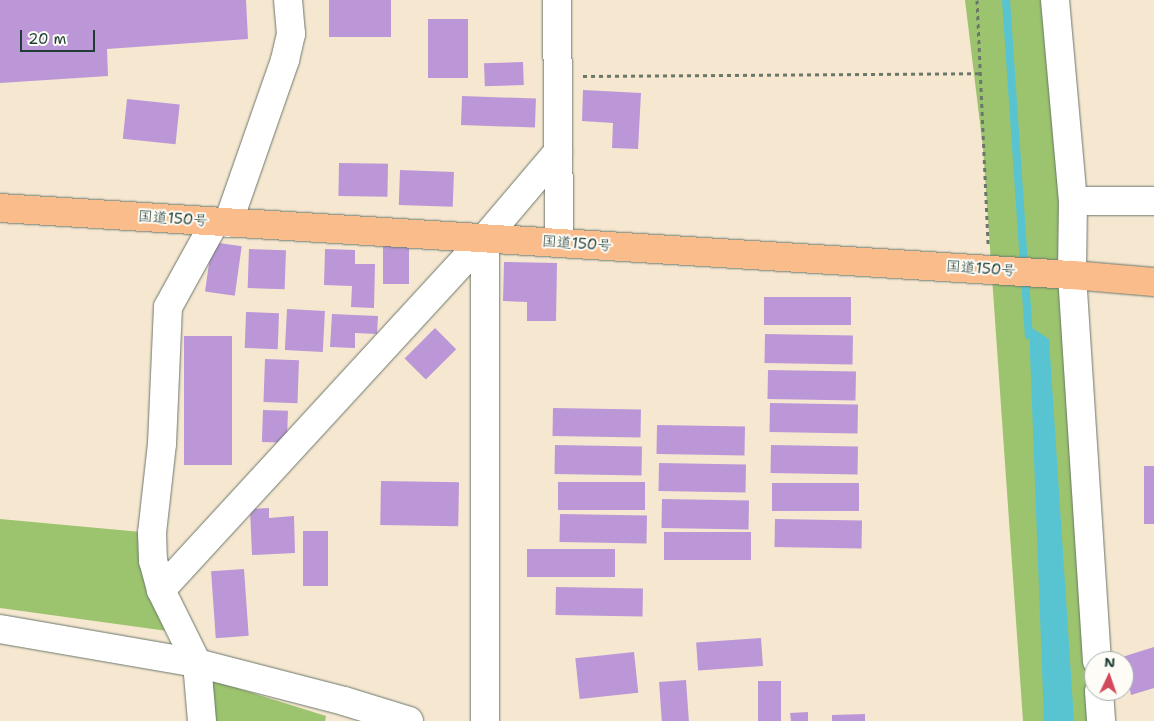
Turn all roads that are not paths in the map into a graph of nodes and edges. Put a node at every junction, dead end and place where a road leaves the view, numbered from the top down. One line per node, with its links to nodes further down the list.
1 (288, 0): 8 (street)
2 (557, 0): 4 (street)
3 (1056, 0): 5 (street)
4 (558, 152): 9 (street); 10 (street)
5 (1073, 201): 6 (street); 11 (street)
6 (1154, 201)
7 (0, 208): 8 (highway, 国道150号)
8 (221, 223): 9 (highway, 国道150号); 13 (street)
9 (485, 238): 10 (highway, 国道150号); 13 (street); 20 (street)
10 (560, 243): 11 (highway, 国道150号)
11 (1072, 275): 12 (highway, 国道150号); 15 (street)
12 (1154, 282)
13 (161, 590): 16 (street)
14 (0, 628): 16 (street)
15 (1096, 651)
16 (197, 663): 18 (street); 19 (street)
17 (1100, 701): 21 (street)
18 (202, 721)
19 (409, 721)
20 (485, 721)
21 (1101, 721)

